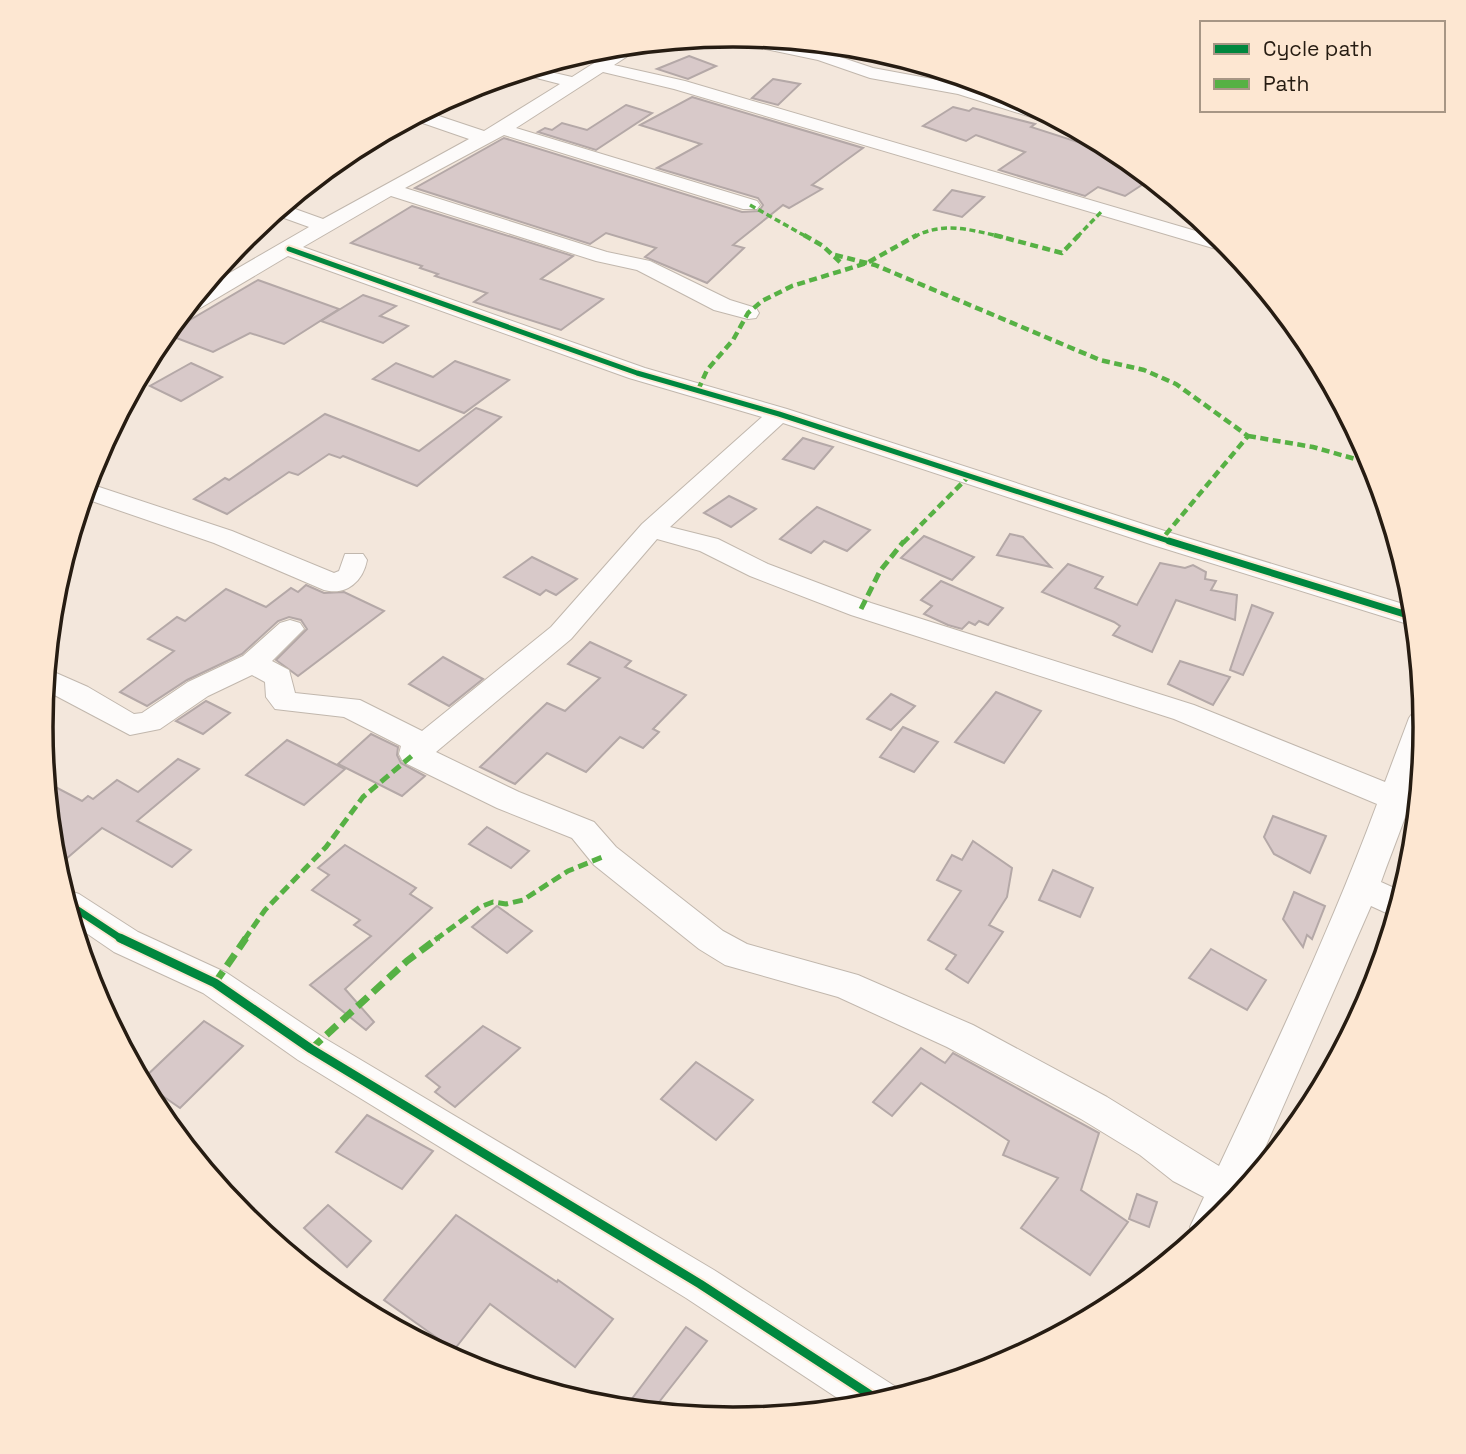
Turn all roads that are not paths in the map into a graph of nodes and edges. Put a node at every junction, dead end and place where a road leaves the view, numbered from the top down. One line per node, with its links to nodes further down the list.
1 (797, 51): 6 (street)
2 (622, 57): 13 (street)
3 (608, 59): 5 (street)
4 (541, 75): 5 (street)
5 (577, 83): 8 (street)
6 (998, 101)
7 (430, 118): 8 (street)
8 (494, 133): 9 (street); 10 (street)
9 (388, 190): 12 (street); 16 (street)
10 (750, 205)
11 (289, 213): 12 (street)
12 (325, 226): 14 (street)
13 (1208, 241)
14 (289, 249): 15 (street); 17 (street)
15 (211, 292)
16 (748, 313)
17 (779, 414): 19 (street); 21 (street)
18 (95, 493): 20 (street)
19 (651, 530): 25 (street); 27 (street)
20 (354, 560)
21 (1403, 614)
22 (290, 629): 23 (street)
23 (253, 663): 24 (street); 25 (street)
24 (55, 683)
25 (422, 749): 32 (street)
26 (1412, 758): 27 (street)
27 (1396, 799): 28 (street)
28 (1362, 888): 29 (street); 31 (street)
29 (1390, 901)
30 (78, 909): 33 (street)
31 (1234, 1186)
32 (1229, 1191)
33 (868, 1394)

